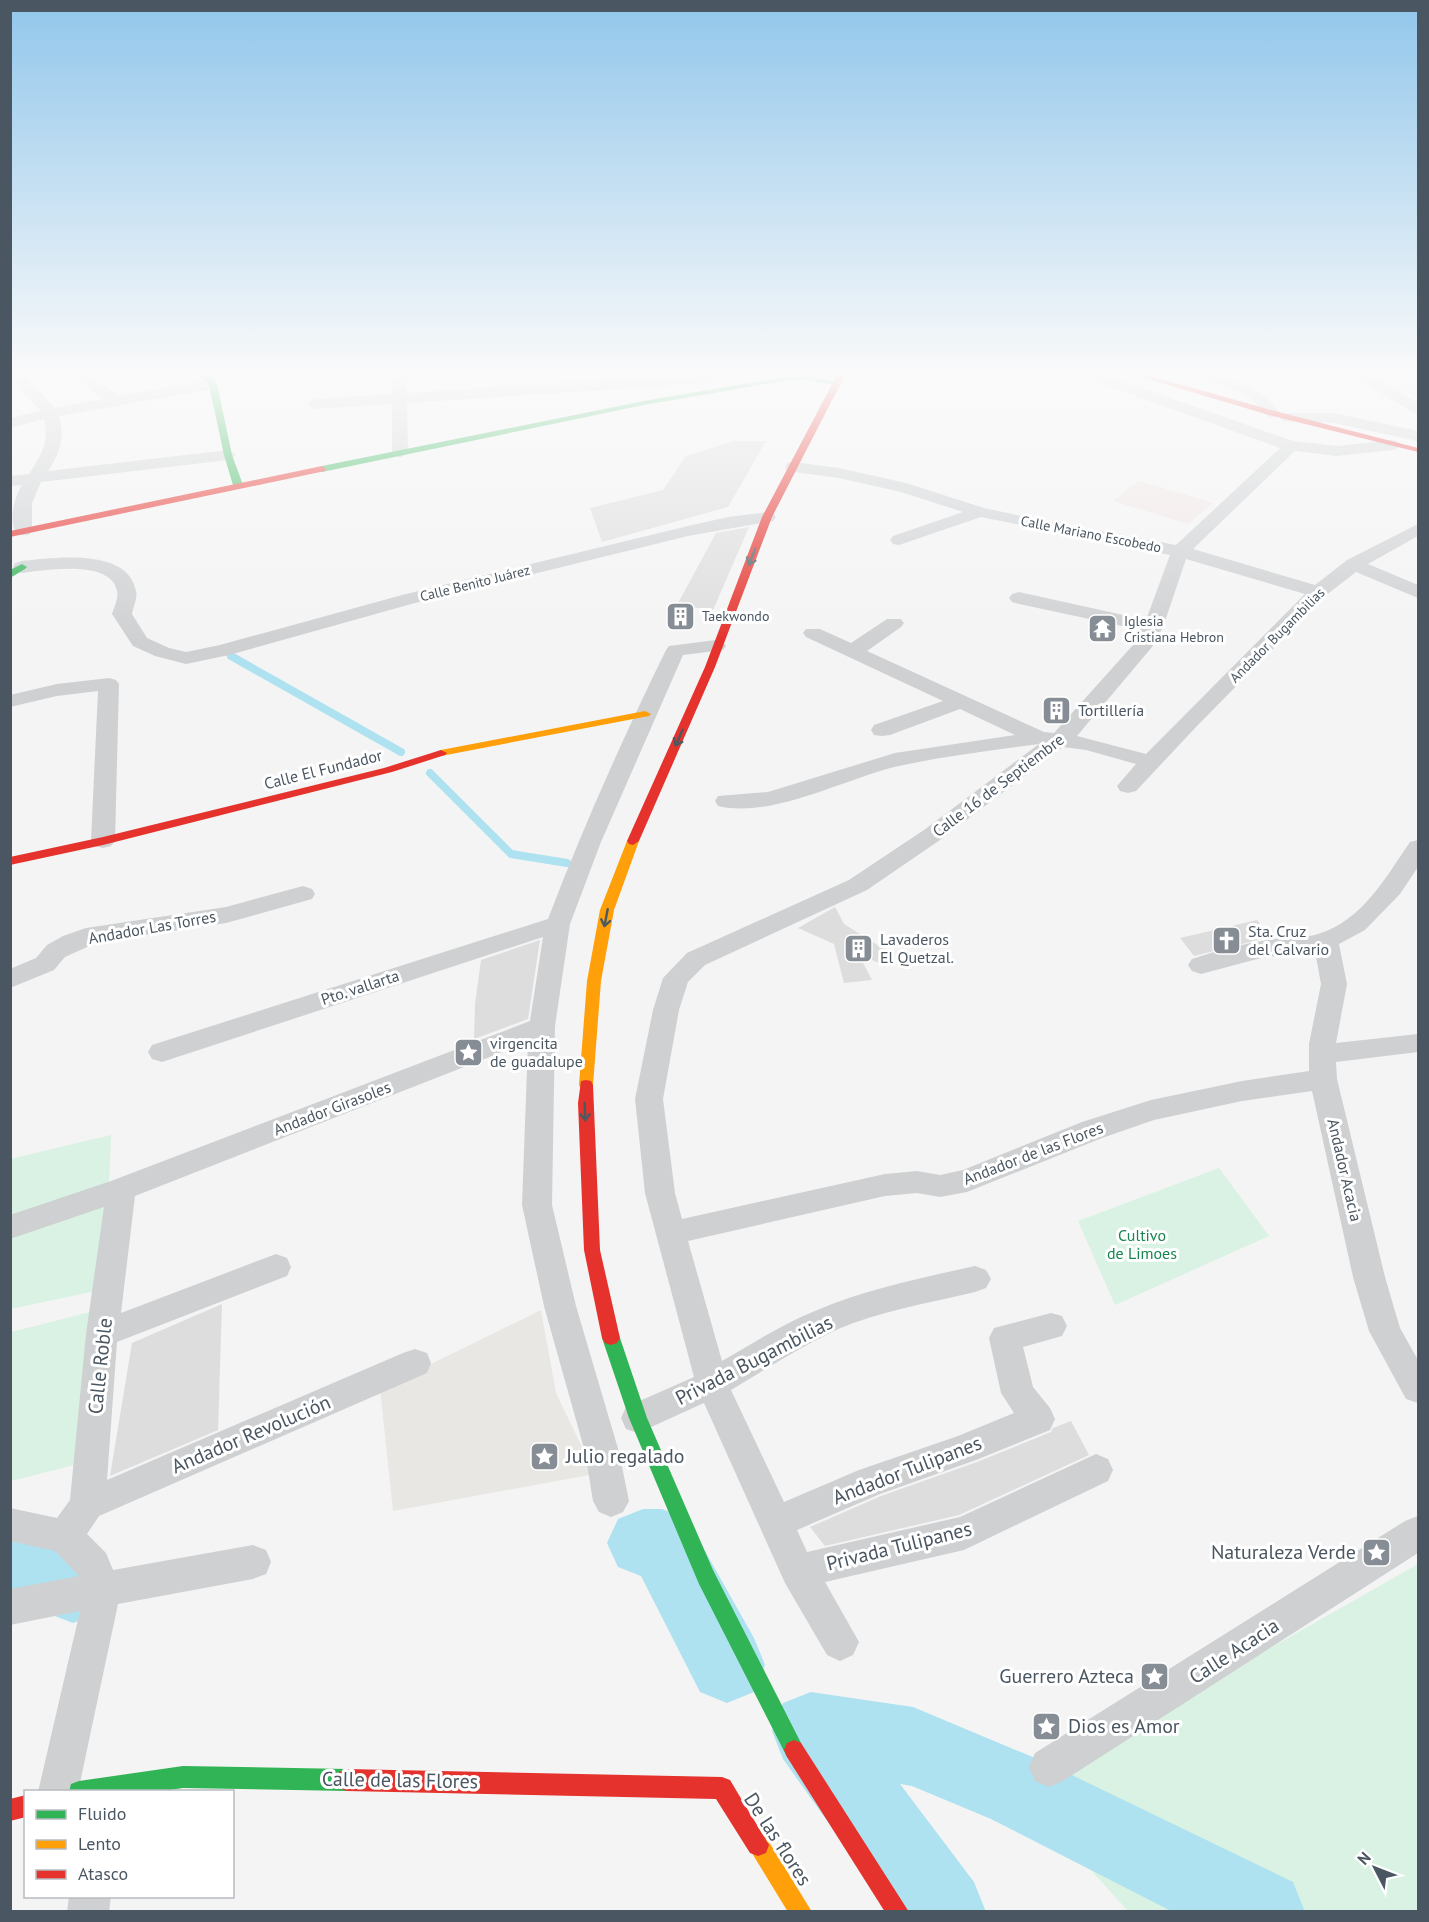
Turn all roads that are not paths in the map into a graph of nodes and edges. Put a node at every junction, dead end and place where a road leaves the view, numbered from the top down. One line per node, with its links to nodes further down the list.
1 (47, 463): 8 (street)
2 (158, 463): 8 (street)
3 (231, 463): 10 (main road)
4 (351, 463): 10 (main road)
5 (795, 463): 7 (main road)
6 (1273, 463): 16 (street, Calle 16 de Septiembre)
7 (793, 467): 11 (street, Calle Mariano Escobedo); 12 (main road)
8 (36, 476): 9 (street); 14 (street)
9 (10, 481)
10 (238, 485): 14 (main road)
11 (980, 512): 15 (street); 16 (street, Calle Mariano Escobedo)
12 (767, 517): 18 (street, Calle Benito Juárez); 25 (main road, one-way to 25)
13 (1419, 529): 17 (street, Andador Bugambilias)
14 (17, 532)
15 (899, 540)
16 (1180, 551): 19 (street, Calle Mariano Escobedo); 23 (street, Calle 16 de Septiembre)
17 (1354, 564): 19 (street, Andador Bugambilias); 20 (street)
18 (14, 568)
19 (1318, 592): 32 (street, Andador Bugambilias)
20 (1419, 592)
21 (1019, 598): 23 (street)
22 (894, 623): 26 (street)
23 (1153, 627): 31 (street, Calle 16 de Septiembre)
24 (813, 633): 26 (street)
25 (716, 646): 29 (street); 57 (main road, one-way to 57)
26 (853, 651): 28 (street)
27 (10, 701): 35 (street)
28 (960, 702): 30 (street); 31 (street)
29 (645, 714): 35 (main road, Calle El Fundador); 39 (street)
30 (882, 730)
31 (1049, 739): 32 (street); 34 (street); 49 (street, Calle 16 de Septiembre)
32 (1152, 762): 33 (street, Andador Bugambilias)
33 (1128, 786)
34 (726, 801)
35 (103, 841): 37 (main road, Calle El Fundador)
36 (1419, 847): 40 (street)
37 (10, 861)
38 (303, 894): 42 (street, Andador Las Torres)
39 (558, 924): 43 (street); 45 (street, Pto. vallarta)
40 (1326, 941): 41 (street); 46 (street, Andador Acacia)
41 (1201, 965)
42 (10, 979)
43 (542, 1026): 47 (street, Andador Girasoles); 59 (street)
44 (1419, 1043): 46 (street)
45 (162, 1052)
46 (1322, 1067): 49 (street, Andador de las Flores); 56 (street, Andador Acacia)
47 (121, 1189): 48 (street, Andador Girasoles); 53 (street, Calle Roble)
48 (10, 1227)
49 (672, 1233): 55 (street)
50 (276, 1267): 53 (street)
51 (975, 1279): 55 (street, Privada Bugambilias)
52 (1051, 1326): 61 (street, Andador Tulipanes)
53 (102, 1335): 60 (street, Calle Roble)
54 (415, 1363): 60 (street, Andador Revolución)
55 (712, 1384): 57 (street, Privada Bugambilias); 61 (street)
56 (1419, 1389)
57 (638, 1418): 75 (main road)
58 (1096, 1470): 66 (street, Privada Tulipanes)
59 (611, 1502)
60 (87, 1505): 64 (street)
61 (776, 1523): 66 (street)
62 (10, 1524): 64 (street)
63 (1419, 1533): 70 (street, Calle Acacia)
64 (64, 1536): 67 (street)
65 (253, 1562): 67 (street)
66 (798, 1571): 69 (street)
67 (103, 1589): 68 (street); 72 (street)
68 (10, 1607)
69 (840, 1642)
70 (1049, 1767)
71 (722, 1788): 73 (main road, Calle de las Flores); 74 (main road, De las flores)
72 (58, 1790)
73 (94, 1790)
74 (801, 1911)
75 (898, 1911)

